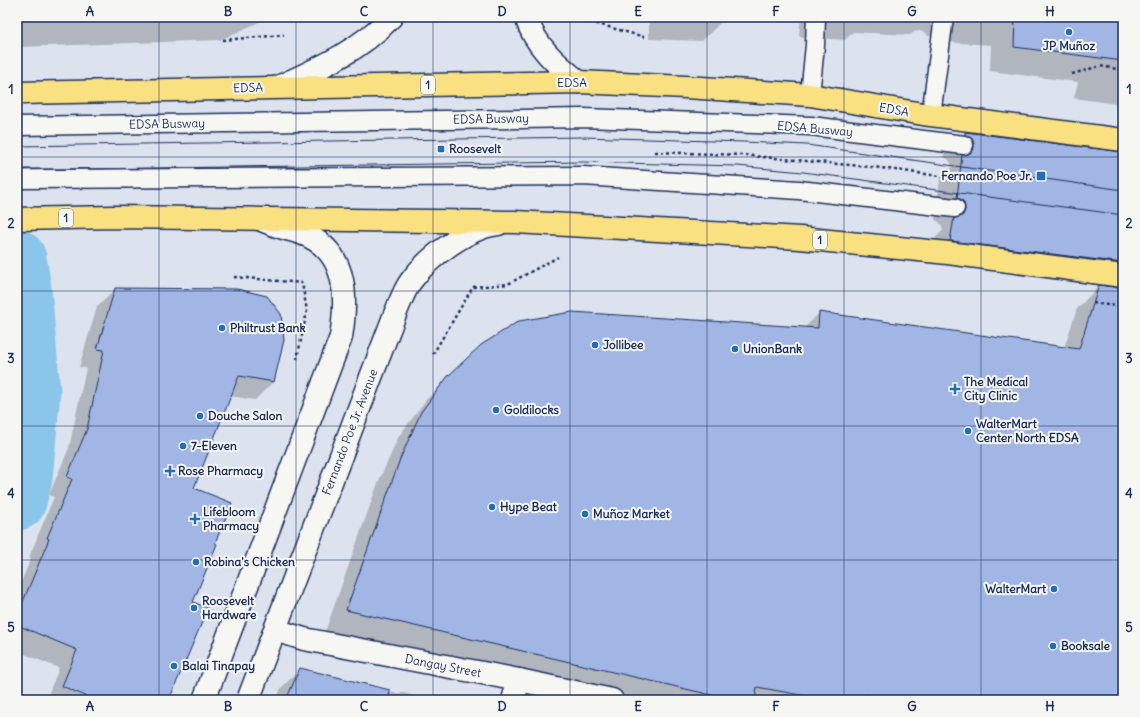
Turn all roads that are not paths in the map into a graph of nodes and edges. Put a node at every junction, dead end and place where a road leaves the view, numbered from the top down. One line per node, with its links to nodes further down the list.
1 (391, 17): 6 (main road)
2 (526, 17): 5 (main road)
3 (816, 17): 8 (lane)
4 (944, 17): 9 (lane)
5 (579, 82): 6 (highway, EDSA / 1); 8 (highway, EDSA / 1)
6 (278, 87): 7 (highway, EDSA / 1)
7 (17, 93)
8 (810, 95): 9 (highway, EDSA / 1)
9 (931, 116): 11 (highway, EDSA / 1)
10 (17, 126): 12 (lane, EDSA Busway)
11 (1123, 140)
12 (964, 145)
13 (17, 179): 14 (lane)
14 (955, 208)
15 (17, 219): 16 (highway, 1)
16 (257, 219): 17 (highway, 1); 21 (main road)
17 (515, 222): 18 (highway, 1); 19 (main road, Fernando Poe Jr. Avenue)
18 (1123, 276)
19 (275, 630): 20 (main road, Dangay Street); 22 (main road, Fernando Poe Jr. Avenue)
20 (516, 690): 23 (main road, Dangay Street)
21 (204, 700)
22 (248, 700)
23 (612, 700)

